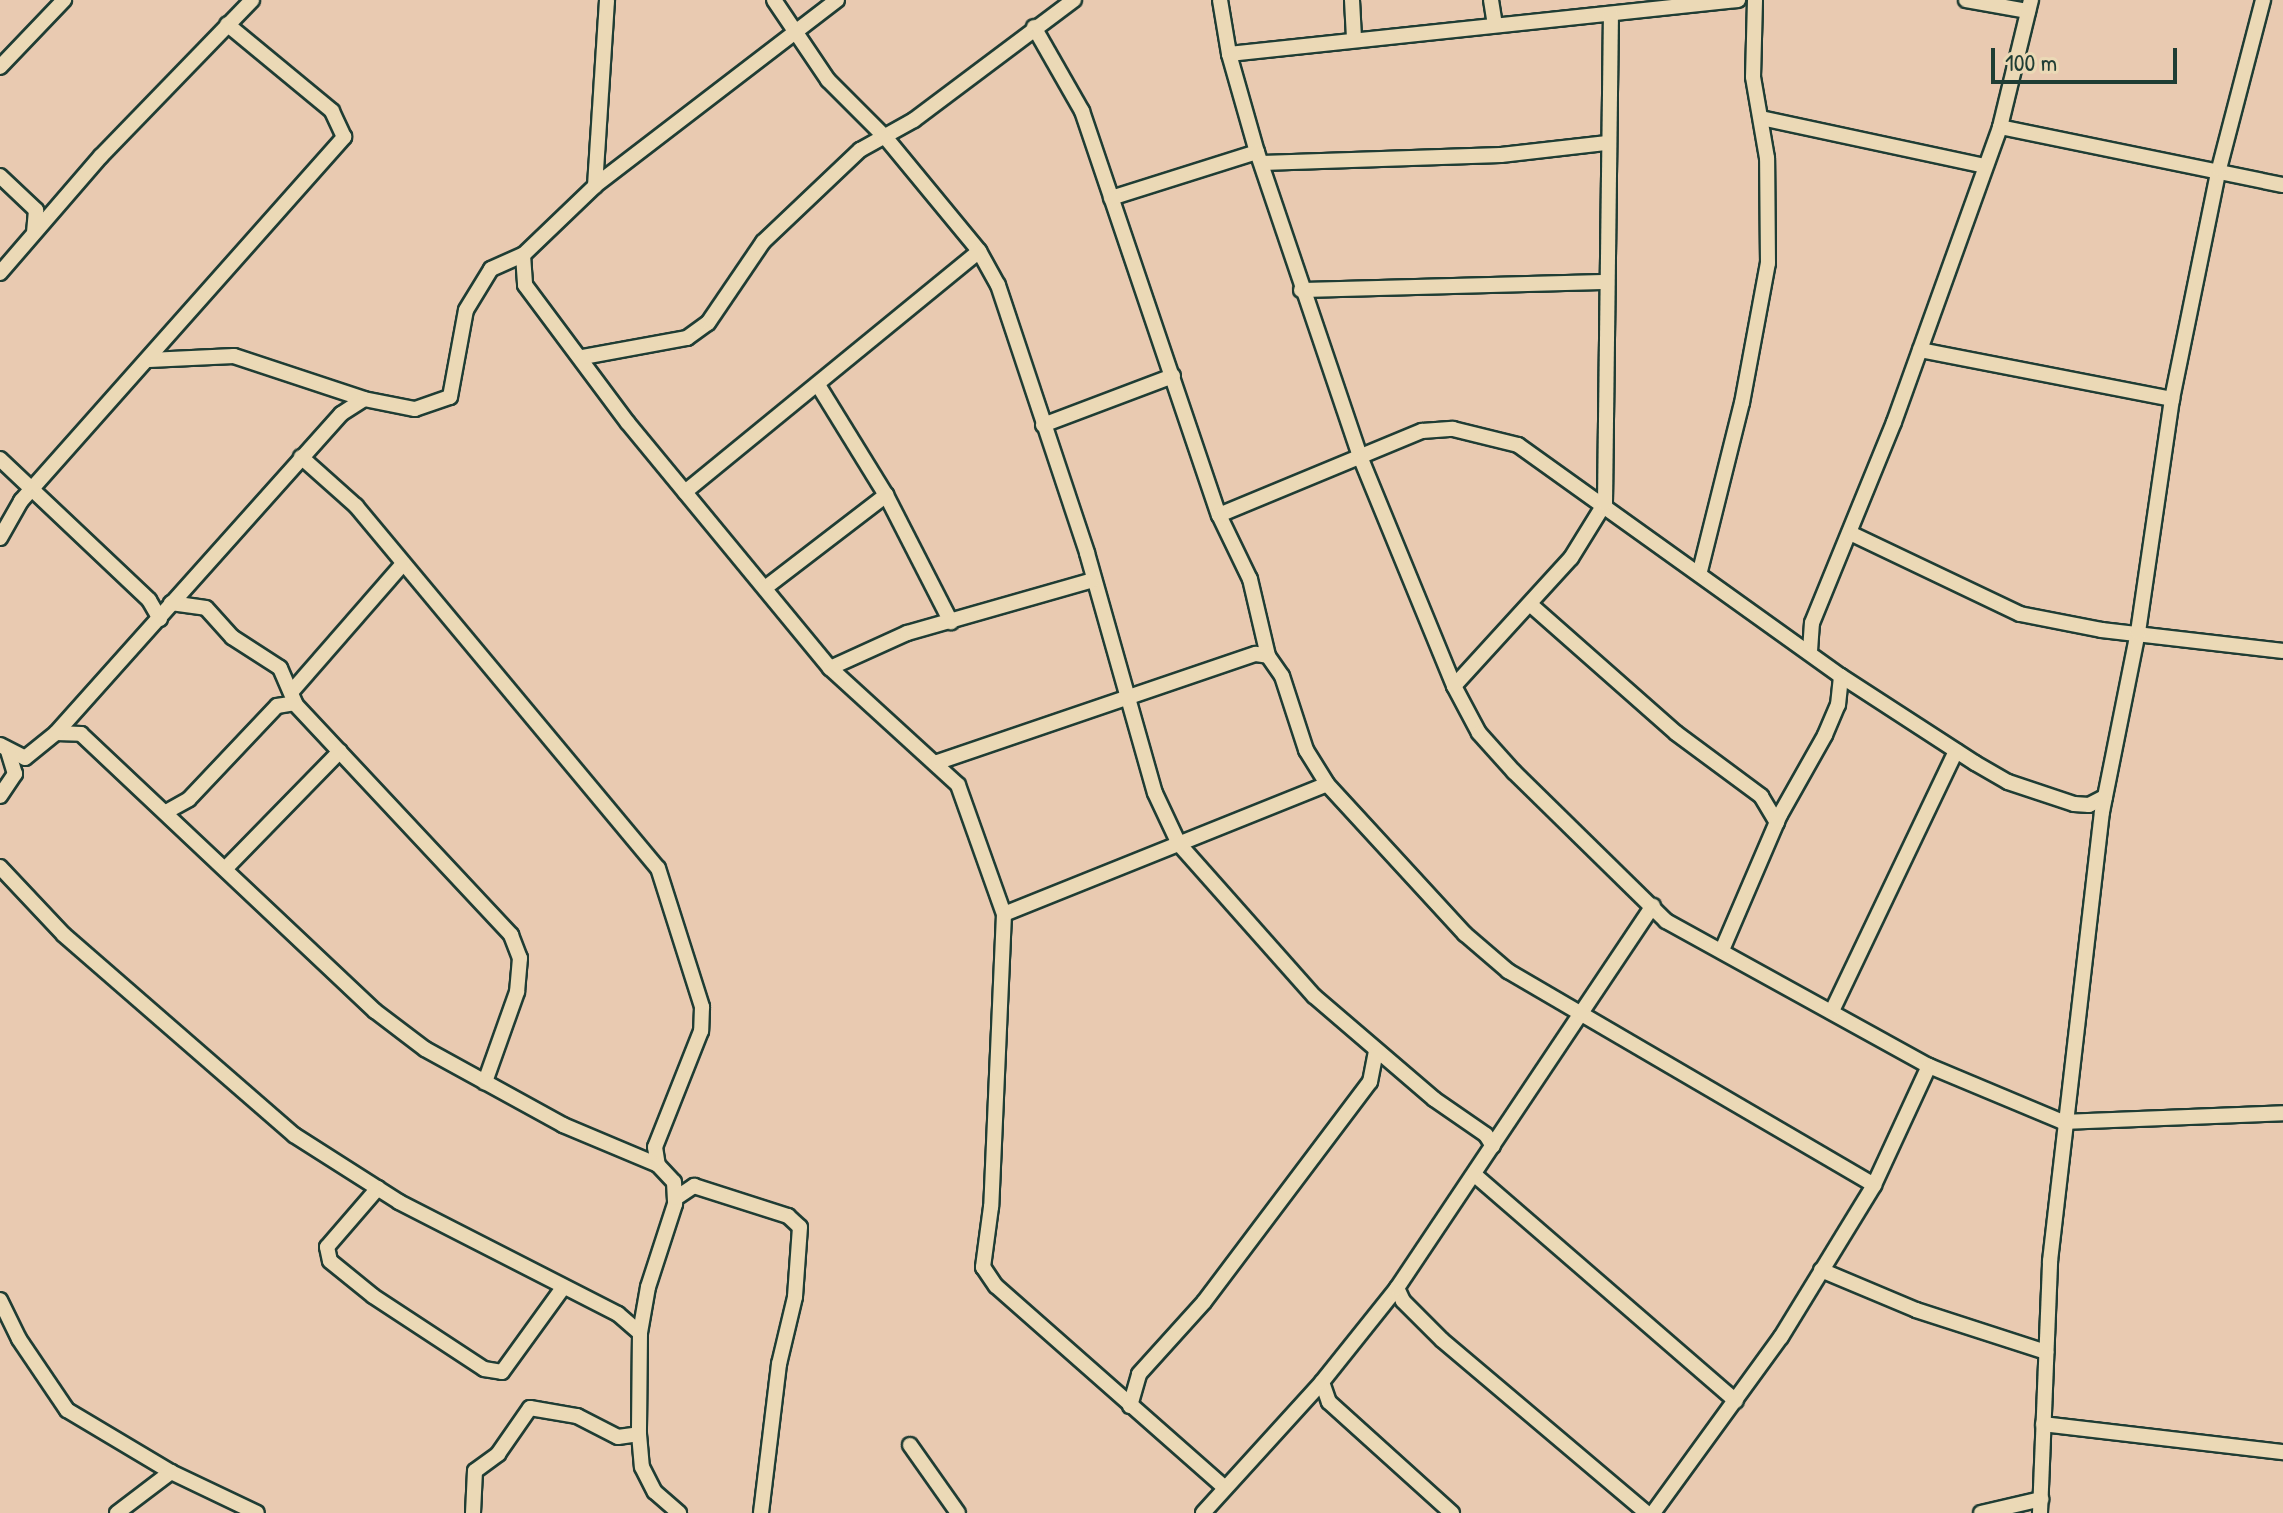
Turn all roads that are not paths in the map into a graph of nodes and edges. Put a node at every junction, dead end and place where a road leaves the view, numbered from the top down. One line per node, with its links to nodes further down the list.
1 (64, 0): 22 (street)
2 (252, 0): 16 (street)
3 (607, 0): 27 (street)
4 (774, 0): 19 (street)
5 (837, 0): 19 (street)
6 (1074, 0): 18 (street)
7 (1220, 0): 21 (street)
8 (1352, 0): 20 (street)
9 (1491, 0): 17 (street)
10 (1738, 0): 15 (street)
11 (1755, 0): 23 (street)
12 (1966, 0): 14 (street)
13 (2263, 0): 30 (street)
14 (2030, 5): 24 (street)
15 (1611, 14): 17 (street); 26 (street)
16 (227, 24): 36 (street); 44 (street)
17 (1495, 24): 20 (street)
18 (1034, 27): 25 (street); 35 (street)
19 (798, 29): 25 (street); 31 (street)
20 (1354, 38): 21 (street)
21 (1229, 54): 28 (street)
22 (0, 67)
23 (1761, 118): 29 (street); 61 (street)
24 (2000, 127): 29 (street); 30 (street)
25 (886, 138): 37 (street); 43 (street)
26 (1607, 143): 28 (street); 40 (street)
27 (598, 154): 31 (street); 34 (street)
28 (1260, 157): 35 (street); 41 (street)
29 (1985, 166): 42 (street)
30 (2219, 169): 33 (street); 48 (street)
31 (614, 172): 34 (street)
32 (0, 176): 36 (street)
33 (2283, 185)
34 (595, 186): 38 (street)
35 (1111, 198): 45 (street)
36 (33, 234): 39 (street)
37 (979, 251): 46 (street); 49 (street)
38 (523, 255): 43 (street); 47 (street)
39 (0, 273)
40 (1605, 282): 41 (street); 56 (street)
41 (1301, 290): 50 (street)
42 (1920, 350): 48 (street); 58 (street)
43 (583, 357): 54 (street)
44 (149, 360): 47 (street); 53 (street)
45 (1173, 376): 49 (street); 57 (street)
46 (818, 385): 54 (street); 55 (street)
47 (364, 399): 51 (street)
48 (2172, 399): 68 (street)
49 (1043, 425): 62 (street)
50 (1359, 454): 56 (street); 57 (street); 74 (street)
51 (301, 457): 60 (street); 64 (street)
52 (0, 459): 53 (street)
53 (33, 489): 59 (street); 66 (street)
54 (685, 492): 63 (street)
55 (886, 495): 63 (street); 67 (street)
56 (1605, 503): 61 (street); 65 (street)
57 (1219, 515): 71 (street)
58 (1850, 533): 68 (street); 69 (street)
59 (0, 538)
60 (402, 565): 75 (street); 101 (street)
61 (1700, 571): 69 (street)
62 (1093, 580): 67 (street); 76 (street)
63 (765, 588): 72 (street)
64 (171, 603): 66 (street); 75 (street)
65 (1531, 605): 74 (street); 86 (street)
66 (160, 619): 77 (street)
67 (951, 622): 72 (street)
68 (2138, 632): 70 (street); 84 (street)
69 (1810, 651): 73 (street)
70 (2283, 651)
71 (1268, 656): 76 (street); 82 (street)
72 (830, 668): 81 (street)
73 (1841, 676): 80 (street); 86 (street)
74 (1454, 686): 90 (street)
75 (294, 697): 79 (street); 85 (street)
76 (1131, 697): 81 (street); 87 (street)
77 (56, 733): 78 (street); 85 (street)
78 (4, 748): 83 (street)
79 (340, 751): 89 (street); 97 (street)
80 (1956, 751): 84 (street); 93 (street)
81 (938, 762): 91 (street)
82 (1327, 784): 87 (street); 94 (street)
83 (0, 796)
84 (2105, 797): 99 (street)
85 (166, 812): 89 (street)
86 (1777, 823): 92 (street)
87 (1179, 844): 91 (street); 95 (street)
88 (0, 867): 104 (street)
89 (226, 868): 97 (street)
90 (1653, 906): 92 (street); 94 (street)
91 (1004, 914): 114 (street)
92 (1722, 950): 93 (street)
93 (1832, 1011): 96 (street)
94 (1579, 1013): 100 (street); 103 (street)
95 (1376, 1051): 100 (street); 114 (street)
96 (1929, 1066): 99 (street); 103 (street)
97 (485, 1082): 101 (street)
98 (2283, 1113): 99 (street)
99 (2063, 1122): 111 (street)
100 (1493, 1146): 102 (street)
101 (658, 1165): 105 (street)
102 (1475, 1175): 107 (street); 113 (street)
103 (1874, 1185): 106 (street)
104 (378, 1188): 108 (street); 108 (street)
105 (676, 1198): 110 (street); 126 (street)
106 (1821, 1270): 111 (street); 113 (street)
107 (1397, 1288): 112 (street); 130 (street)
108 (562, 1289): 110 (street)
109 (0, 1300): 119 (street)
110 (640, 1333): 116 (street)
111 (2046, 1352): 115 (street)
112 (1322, 1382): 120 (street); 129 (street)
113 (1736, 1401): 130 (street)
114 (1130, 1406): 120 (street)
115 (2043, 1424): 118 (street); 121 (street)
116 (639, 1434): 124 (street); 125 (street)
117 (910, 1445): 127 (street)
118 (2283, 1452)
119 (171, 1472): 122 (street); 123 (street)
120 (1225, 1488): 128 (street)
121 (2041, 1506): 131 (street)
122 (117, 1513)
123 (257, 1513)
124 (473, 1513)
125 (679, 1513)
126 (761, 1513)
127 (958, 1513)
128 (1203, 1513)
129 (1452, 1513)
130 (1650, 1513)
131 (1981, 1513)

